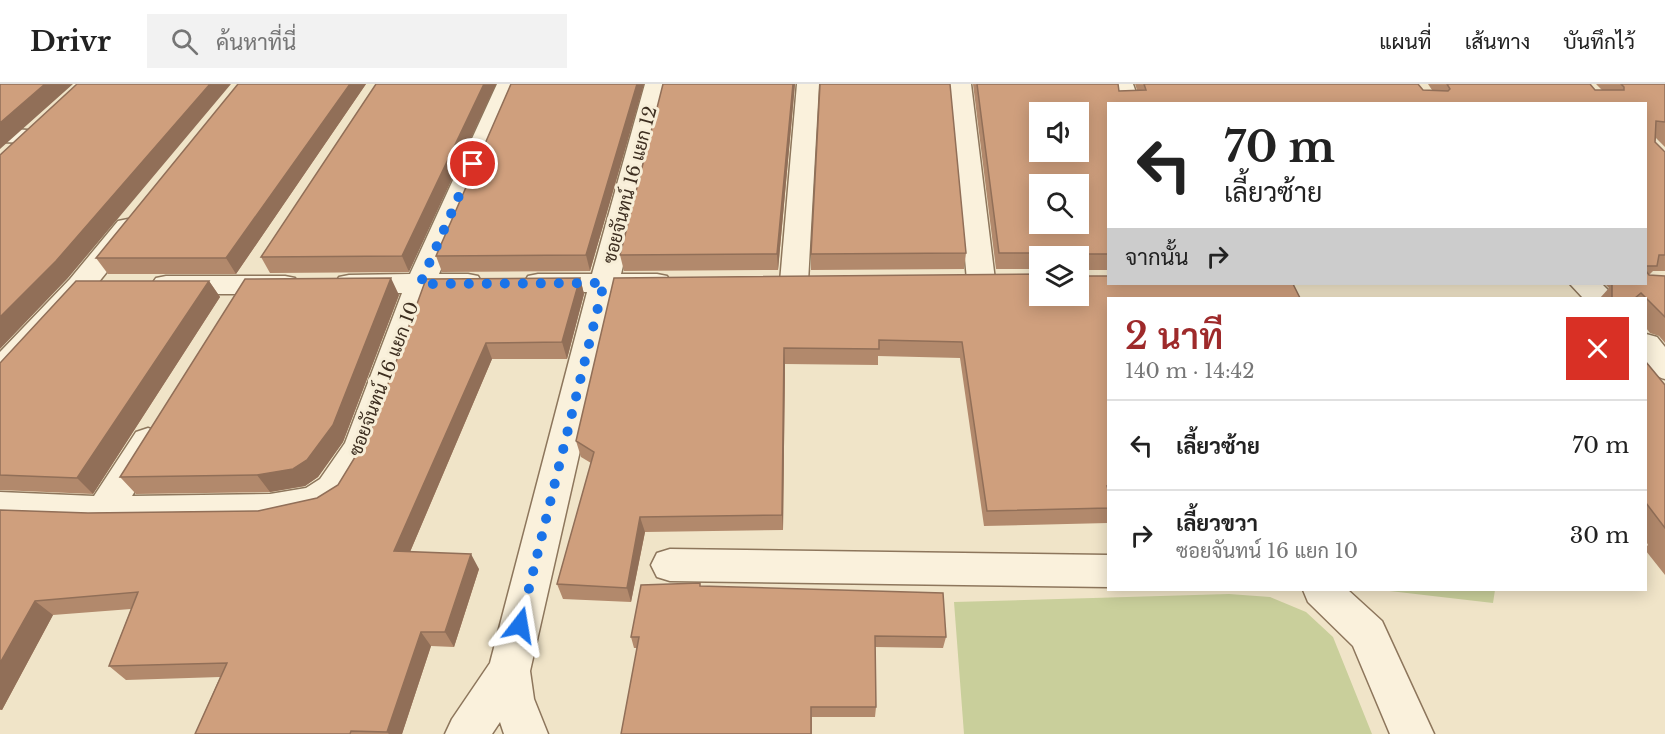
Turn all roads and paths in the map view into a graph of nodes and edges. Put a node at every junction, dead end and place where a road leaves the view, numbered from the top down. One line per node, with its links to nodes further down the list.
1 (508, 84): 15 (street, ซอยจันทน์ 16 แยก 10)
2 (656, 84): 13 (street, ซอยจันทน์ 16 แยก 12)
3 (808, 84): 12 (street)
4 (960, 84): 11 (street)
5 (1122, 84): 6 (street)
6 (1128, 102)
7 (40, 128): 8 (street)
8 (4, 146)
9 (147, 203): 18 (street)
10 (264, 256): 16 (street)
11 (981, 280)
12 (793, 282)
13 (604, 283): 14 (street); 15 (street); 30 (street, ซอยจันทน์ 16 แยก 12)
14 (687, 283)
15 (420, 284): 16 (street); 26 (street, ซอยจันทน์ 16 แยก 10)
16 (245, 285): 18 (street); 20 (street)
17 (1585, 285): 19 (street)
18 (80, 286): 23 (street)
19 (1600, 297)
20 (227, 314)
21 (1647, 346): 22 (street)
22 (1665, 368)
23 (0, 372)
24 (159, 422): 26 (street)
25 (0, 507): 26 (street, ซอยจันทน์ 16 แยก 10)
26 (104, 511)
27 (670, 565): 28 (street)
28 (1107, 571)
29 (1323, 591): 33 (street)
30 (509, 671): 31 (street); 32 (street)
31 (467, 734)
32 (525, 734)
33 (1412, 734)

